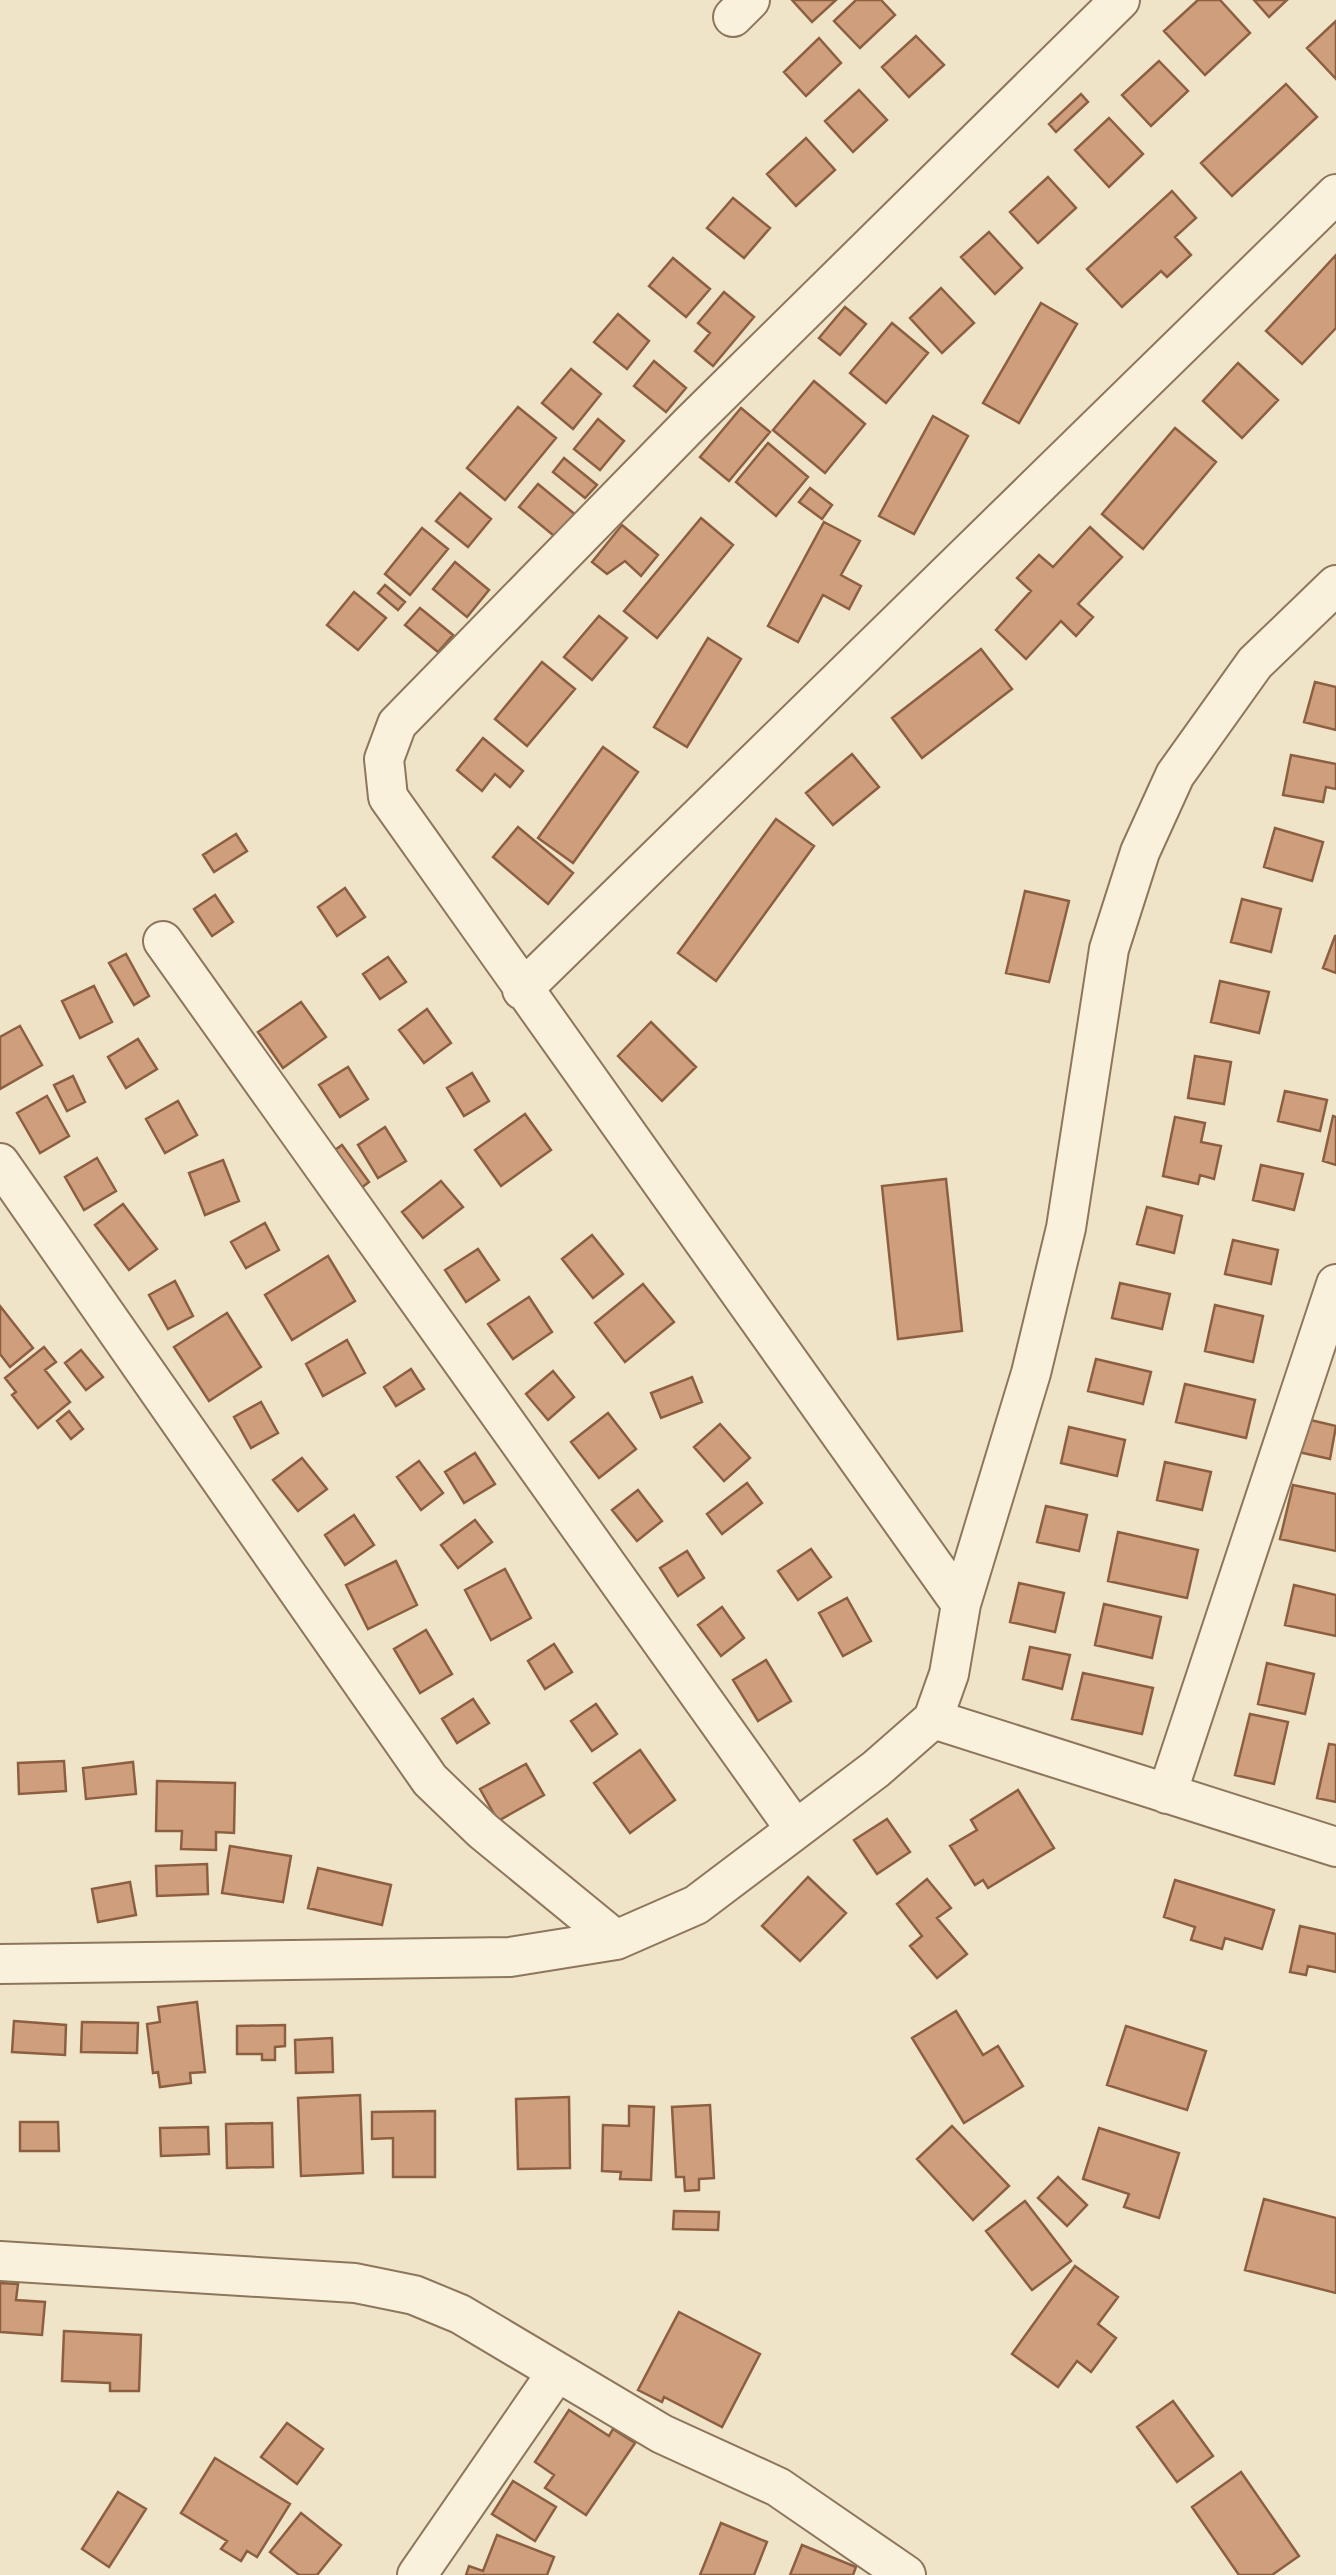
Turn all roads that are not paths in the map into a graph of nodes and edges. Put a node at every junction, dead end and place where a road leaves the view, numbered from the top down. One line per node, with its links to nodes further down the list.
1 (1120, 0): 5 (street)
2 (1336, 194): 5 (street)
3 (1336, 585): 8 (street)
4 (163, 941): 11 (street)
5 (522, 990): 8 (street)
6 (0, 1164): 13 (street)
7 (1336, 1284): 10 (street)
8 (961, 1604): 9 (street)
9 (932, 1719): 10 (street); 11 (street)
10 (1166, 1794): 12 (street)
11 (795, 1829): 13 (street)
12 (1336, 1847)
13 (616, 1940): 14 (street)
14 (0, 1964)
15 (0, 2261): 16 (street)
16 (557, 2372): 17 (street); 18 (street)
17 (417, 2575)
18 (906, 2575)

